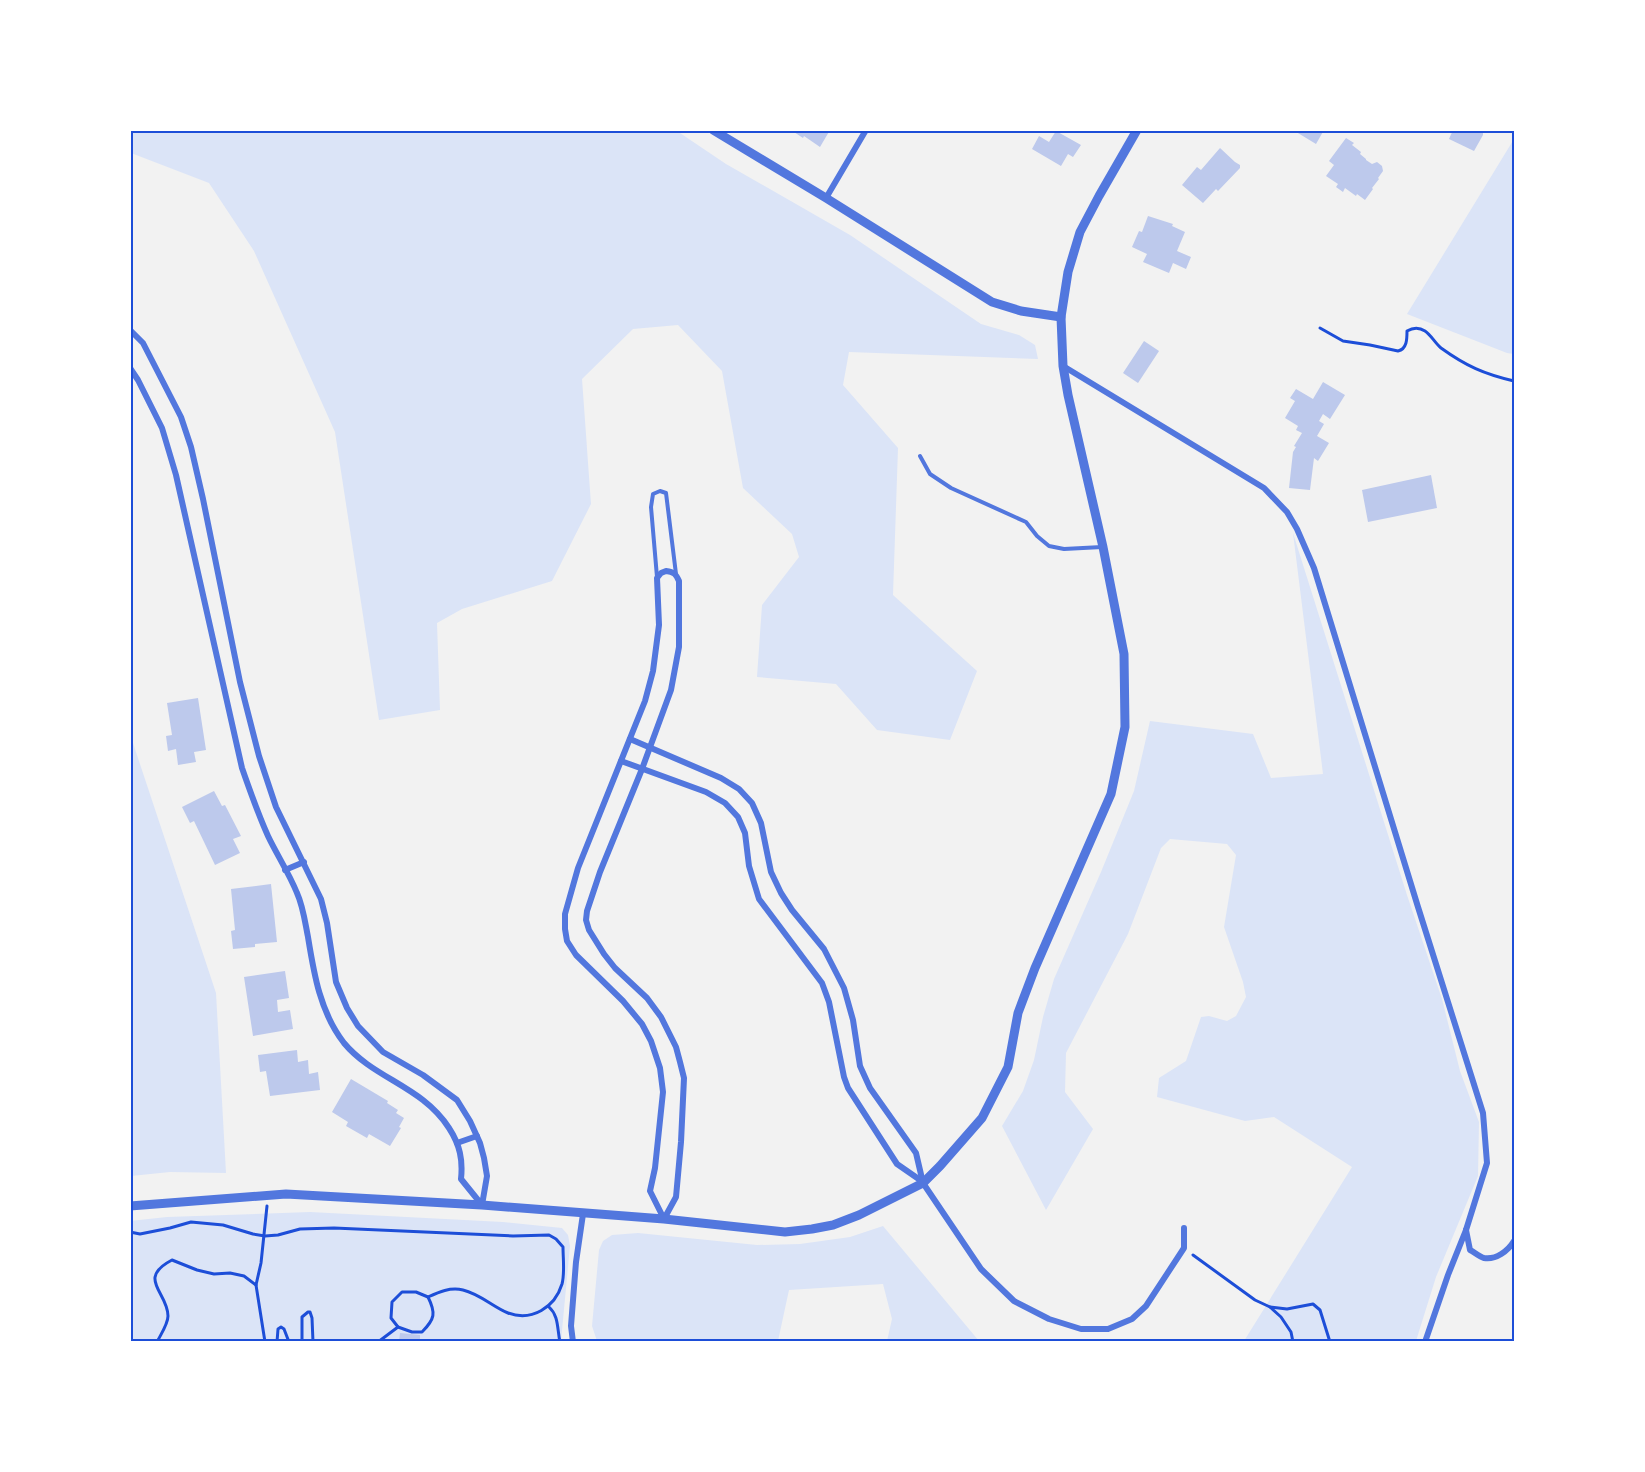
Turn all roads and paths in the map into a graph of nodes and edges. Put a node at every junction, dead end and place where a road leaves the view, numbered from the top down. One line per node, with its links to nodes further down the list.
1 (713, 130): 4 (street)
2 (866, 130): 4 (street)
3 (1137, 130): 5 (street)
4 (826, 198): 5 (street)
5 (1061, 317): 8 (street)
6 (1320, 328): 10 (path)
7 (130, 330): 19 (street)
8 (1063, 366): 12 (street); 30 (street)
9 (130, 368): 20 (street)
10 (1515, 381)
11 (920, 456): 12 (lane)
12 (1103, 547): 23 (street)
13 (676, 574): 14 (street); 14 (lane); 16 (street)
14 (657, 578): 15 (street)
15 (630, 739): 16 (street); 17 (street)
16 (650, 747): 18 (street); 23 (street)
17 (621, 761): 18 (street); 28 (street)
18 (642, 769): 23 (street); 28 (street)
19 (304, 862): 20 (street); 21 (street)
20 (285, 870): 22 (street)
21 (477, 1136): 22 (street); 25 (street)
22 (457, 1143): 25 (street)
23 (923, 1183): 28 (street); 34 (street)
24 (267, 1196): 25 (street); 26 (street); 32 (path)
25 (482, 1205): 27 (street)
26 (130, 1206)
27 (583, 1214): 28 (street); 48 (street)
28 (664, 1219)
29 (1184, 1228): 34 (street)
30 (1466, 1230): 33 (street); 51 (street)
31 (130, 1232): 32 (path)
32 (265, 1236): 35 (path); 37 (path)
33 (1515, 1242)
34 (1184, 1248): 38 (path)
35 (256, 1285): 40 (path); 41 (path)
36 (428, 1296): 37 (path); 39 (path); 39 (path)
37 (549, 1307): 47 (path)
38 (1270, 1307): 49 (path); 50 (path)
39 (398, 1327): 46 (path)
40 (157, 1341)
41 (265, 1341)
42 (277, 1341): 43 (path)
43 (289, 1341)
44 (302, 1341): 45 (path)
45 (313, 1341)
46 (378, 1341)
47 (560, 1341)
48 (573, 1341)
49 (1293, 1341)
50 (1330, 1341)
51 (1425, 1341)

